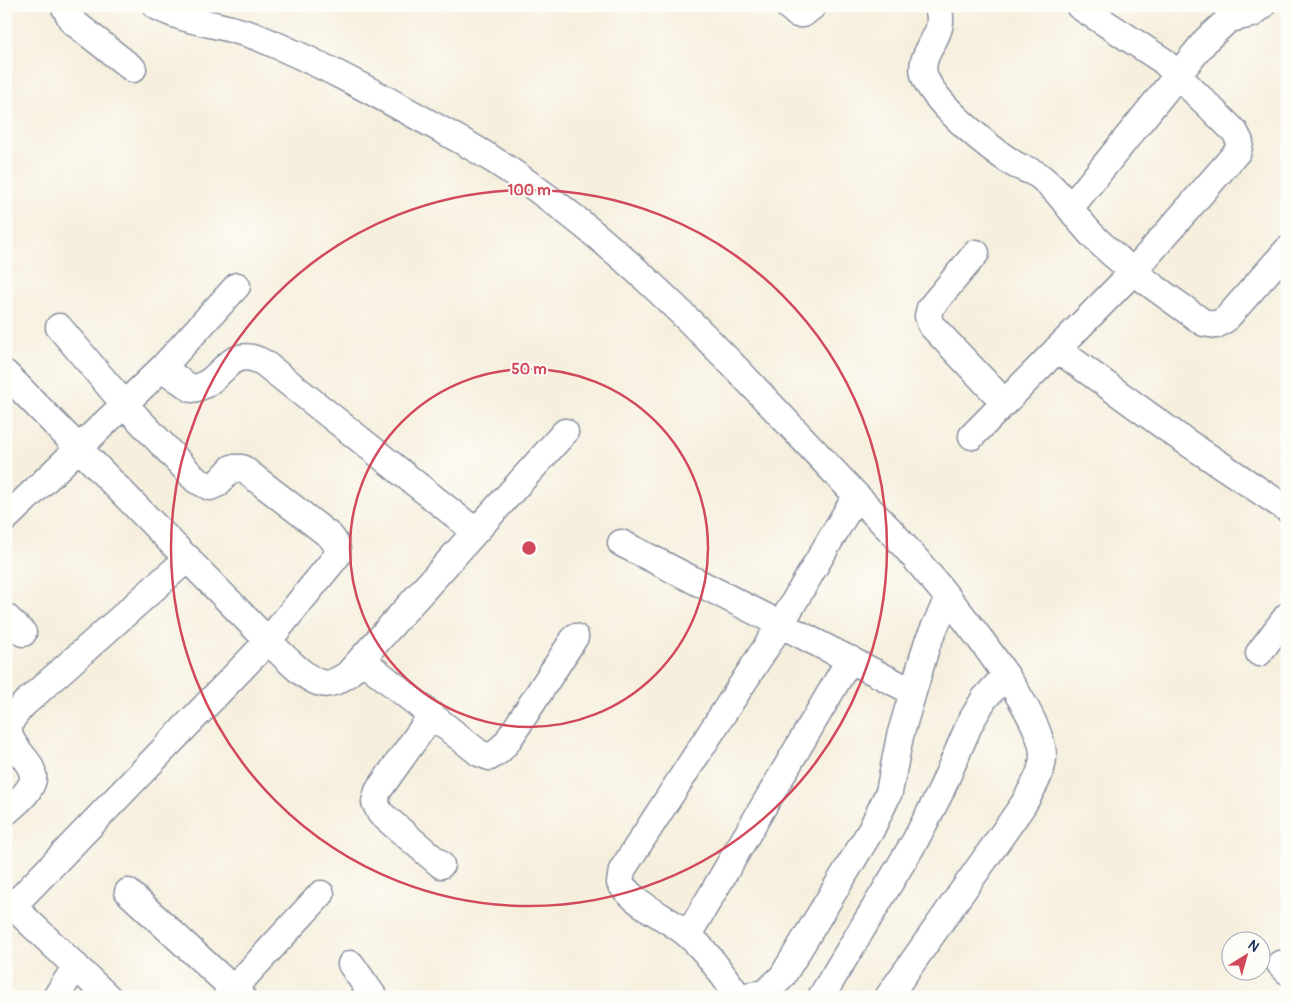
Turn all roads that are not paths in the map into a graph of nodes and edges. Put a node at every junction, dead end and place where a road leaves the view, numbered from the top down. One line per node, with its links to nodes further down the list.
1 (64, 6): 8 (street)
2 (156, 6): 24 (street)
3 (788, 6): 4 (street)
4 (813, 6)
5 (937, 6): 10 (street)
6 (1079, 6): 9 (street)
7 (1262, 6): 9 (street)
8 (133, 69)
9 (1179, 76): 10 (street); 13 (street)
10 (1070, 208): 13 (street)
11 (1287, 250): 13 (street)
12 (976, 253): 19 (street)
13 (1133, 272): 16 (street)
14 (237, 286): 17 (street)
15 (59, 327): 20 (street)
16 (1058, 349): 19 (street); 25 (street)
17 (162, 368): 20 (street); 27 (street)
18 (6, 374): 23 (street)
19 (1005, 402): 22 (street)
20 (125, 405): 23 (street); 34 (street)
21 (564, 432): 27 (street)
22 (972, 436)
23 (79, 447): 26 (street); 29 (street)
24 (856, 496): 30 (street); 32 (street)
25 (1283, 498)
26 (6, 518)
27 (476, 531): 36 (street)
28 (622, 543): 32 (street)
29 (188, 558): 34 (street); 41 (street)
30 (948, 598): 38 (street); 39 (street)
31 (1287, 616): 35 (street)
32 (781, 624): 37 (street); 46 (street)
33 (575, 637): 40 (street)
34 (268, 641): 36 (street); 45 (street)
35 (1259, 653)
36 (361, 659): 40 (street)
37 (850, 659): 39 (street); 46 (street)
38 (1006, 675): 54 (street); 55 (street)
39 (912, 692): 53 (street)
40 (432, 715): 42 (street)
41 (6, 812)
42 (441, 865)
43 (128, 892): 49 (street)
44 (321, 894): 49 (street)
45 (10, 903): 48 (street)
46 (688, 934): 53 (street)
47 (351, 964): 52 (street)
48 (76, 966): 50 (street); 51 (street)
49 (235, 994)
50 (56, 997)
51 (108, 997)
52 (374, 997)
53 (739, 997)
54 (821, 997)
55 (888, 997)

